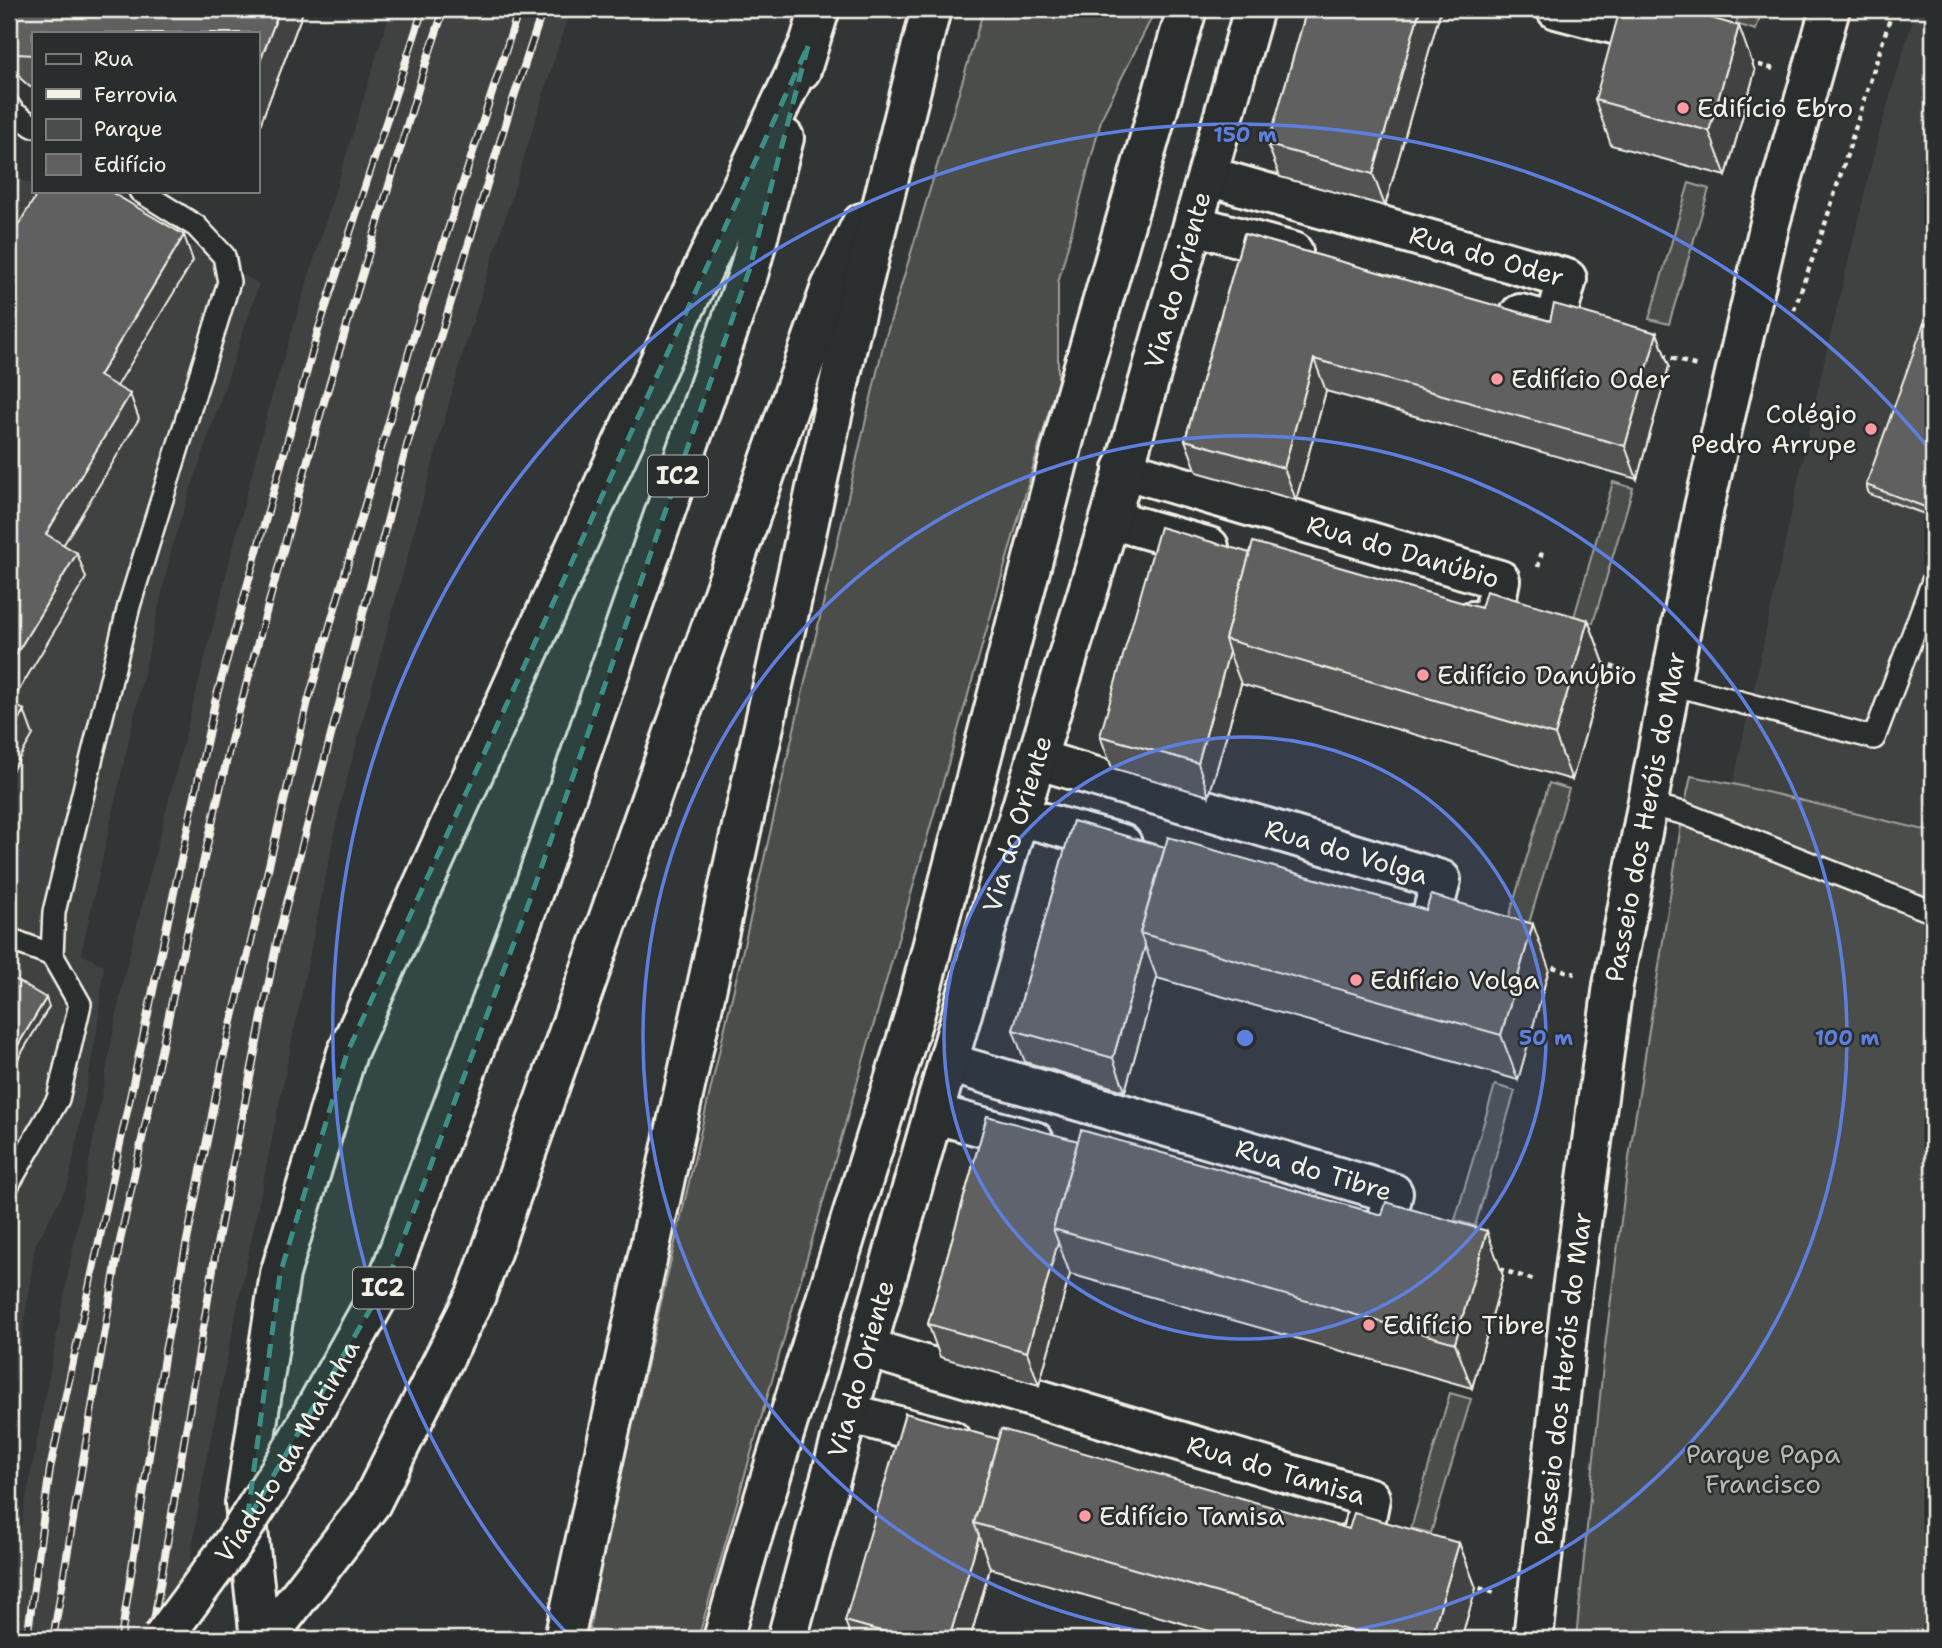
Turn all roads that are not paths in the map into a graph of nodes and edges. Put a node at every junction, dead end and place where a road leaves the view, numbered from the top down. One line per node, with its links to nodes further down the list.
1 (820, 9): 8 (main road, IC2)
2 (931, 9): 11 (main road)
3 (1187, 9): 45 (main road, Via do Oriente)
4 (1254, 9): 12 (main road, Via do Oriente)
5 (1556, 9): 6 (main road)
6 (1629, 9)
7 (1830, 9): 22 (main road, Passeio dos Heróis do Mar)
8 (808, 46): 41 (main road, Viaduto da Matinha / IC2, bridge); 42 (main road)
9 (9, 106): 10 (lane)
10 (32, 126)
11 (899, 143): 43 (main road); 44 (main road)
12 (1208, 176): 14 (main road, Via do Oriente); 16 (main road, Rua do Oder)
13 (142, 192): 30 (lane)
14 (1194, 225): 15 (main road); 17 (main road, Via do Oriente)
15 (1328, 262)
16 (1488, 305)
17 (1123, 468): 18 (main road, Via do Oriente); 21 (main road, Rua do Danúbio)
18 (1110, 519): 19 (main road); 23 (main road, Via do Oriente)
19 (1241, 556)
20 (1933, 581): 22 (lane)
21 (1438, 611)
22 (1669, 686): 24 (main road, Passeio dos Heróis do Mar)
23 (1036, 759): 25 (main road, Via do Oriente); 28 (main road, Rua do Volga)
24 (1646, 804): 27 (lane); 40 (main road, Passeio dos Heróis do Mar)
25 (1019, 816): 26 (main road); 31 (main road, Via do Oriente)
26 (1151, 852)
27 (1933, 912)
28 (1375, 915)
29 (9, 939): 30 (lane)
30 (52, 955): 34 (lane)
31 (949, 1063): 32 (main road, Via do Oriente); 35 (main road, Rua do Tibre)
32 (934, 1114): 33 (main road); 36 (main road, Via do Oriente)
33 (1067, 1150)
34 (9, 1183)
35 (1331, 1221)
36 (867, 1348): 37 (main road, Via do Oriente); 39 (main road, Rua do Tamisa)
37 (848, 1413): 38 (main road); 46 (main road, Via do Oriente)
38 (983, 1449)
39 (1307, 1535)
40 (1534, 1623)
41 (162, 1639)
42 (260, 1639)
43 (266, 1639)
44 (564, 1639)
45 (723, 1639)
46 (787, 1639)

